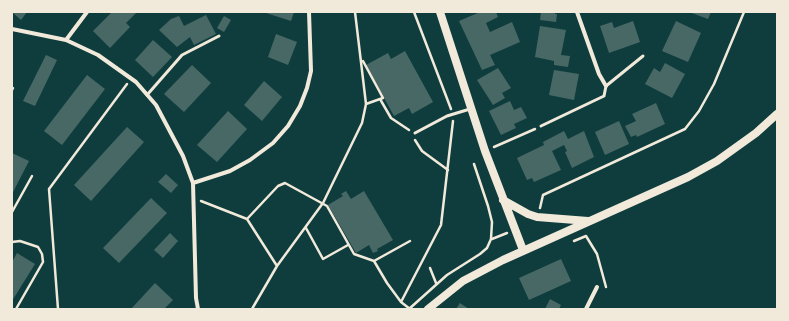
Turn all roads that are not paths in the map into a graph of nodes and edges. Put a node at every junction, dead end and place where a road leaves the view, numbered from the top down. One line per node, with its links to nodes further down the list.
1 (87, 12): 7 (street)
2 (309, 12): 15 (street)
3 (440, 12): 11 (main road)
4 (577, 12): 9 (street)
5 (12, 29): 7 (street)
6 (219, 36): 10 (lane)
7 (66, 40): 10 (street)
8 (643, 56): 9 (lane)
9 (606, 86): 13 (lane)
10 (147, 95): 15 (street)
11 (470, 109): 14 (lane); 16 (main road)
12 (777, 114): 17 (main road)
13 (541, 126)
14 (415, 133)
15 (193, 183): 20 (street)
16 (503, 200): 17 (main road); 18 (main road)
17 (589, 221): 18 (main road)
18 (523, 250): 21 (main road)
19 (597, 287): 22 (street)
20 (198, 309)
21 (428, 309)
22 (586, 309)

